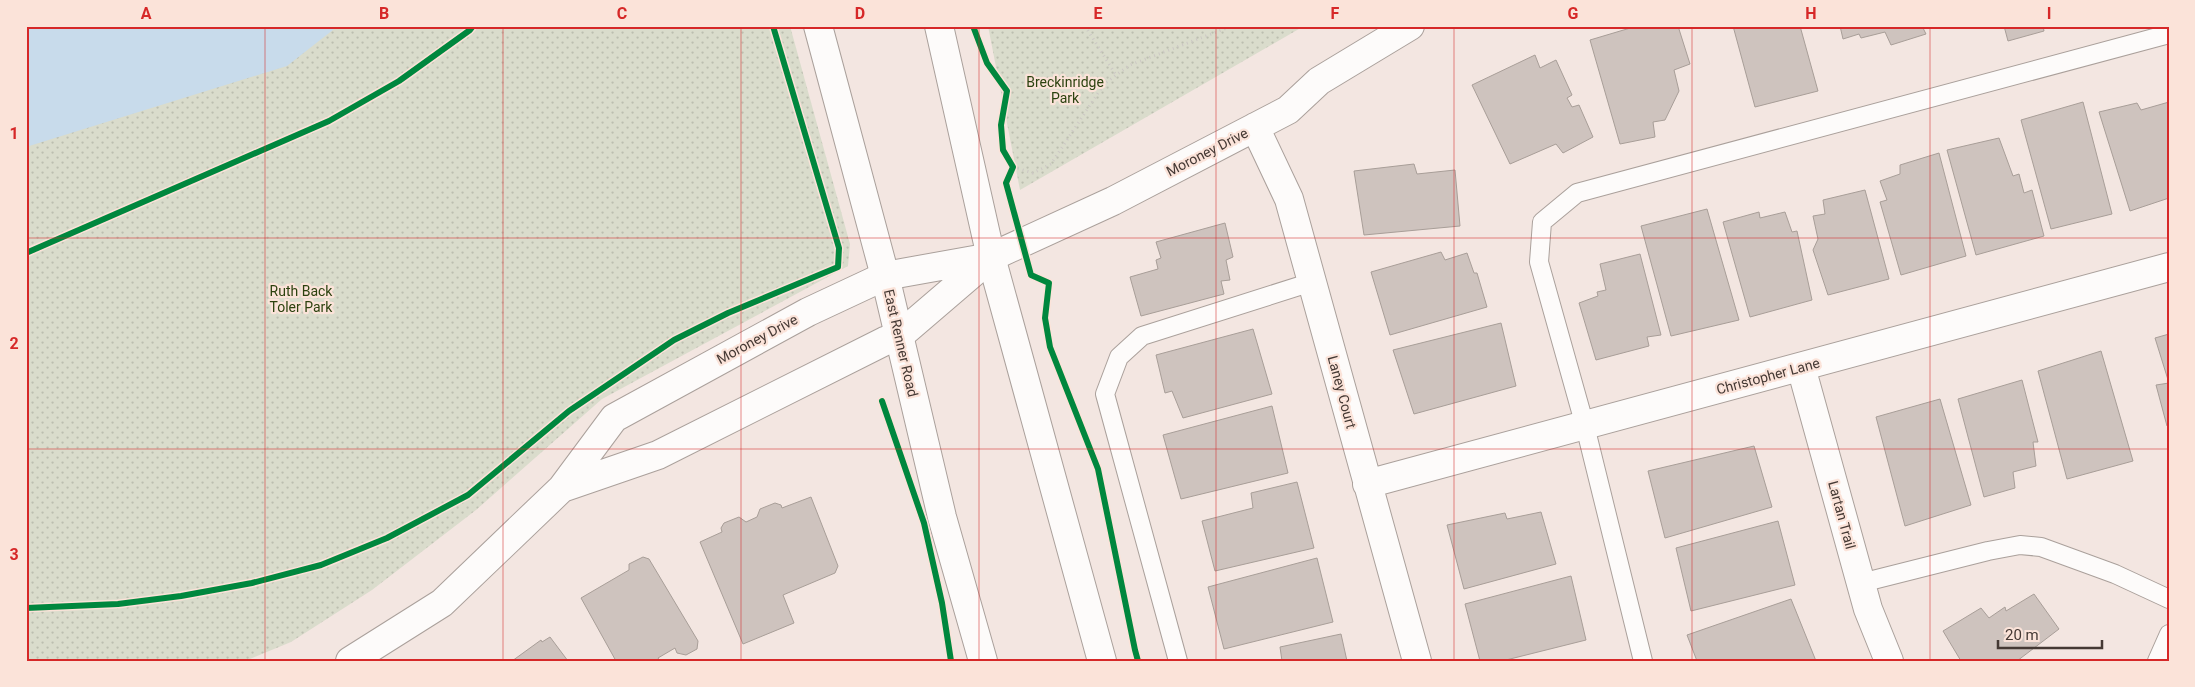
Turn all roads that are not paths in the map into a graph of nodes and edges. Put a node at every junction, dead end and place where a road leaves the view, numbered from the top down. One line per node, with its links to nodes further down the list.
1 (818, 26): 8 (street, East Renner Road)
2 (939, 26): 6 (street)
3 (1410, 26): 5 (street, Moroney Drive)
4 (2169, 34): 12 (lane)
5 (1255, 127): 6 (street, Moroney Drive); 9 (street, Laney Court)
6 (991, 256): 8 (street, Moroney Drive); 10 (street, Moroney Drive); 20 (street)
7 (2169, 267): 11 (street, Christopher Lane)
8 (885, 276): 10 (street, East Renner Road); 14 (street, Moroney Drive)
9 (1312, 282): 13 (street, Laney Court); 21 (lane)
10 (899, 336): 14 (street, Moroney Drive); 19 (street, East Renner Road)
11 (1801, 367): 12 (street, Christopher Lane); 15 (street, Lartan Trail)
12 (1584, 426): 13 (street, Christopher Lane); 23 (lane)
13 (1368, 484): 22 (street, Laney Court)
14 (562, 488): 18 (street, Moroney Drive)
15 (1861, 584): 16 (lane); 24 (street, Lartan Trail)
16 (2169, 599)
17 (2169, 634): 25 (lane)
18 (350, 661)
19 (983, 661)
20 (1102, 661)
21 (1178, 661)
22 (1417, 661)
23 (1643, 661)
24 (1889, 661)
25 (2157, 661)

